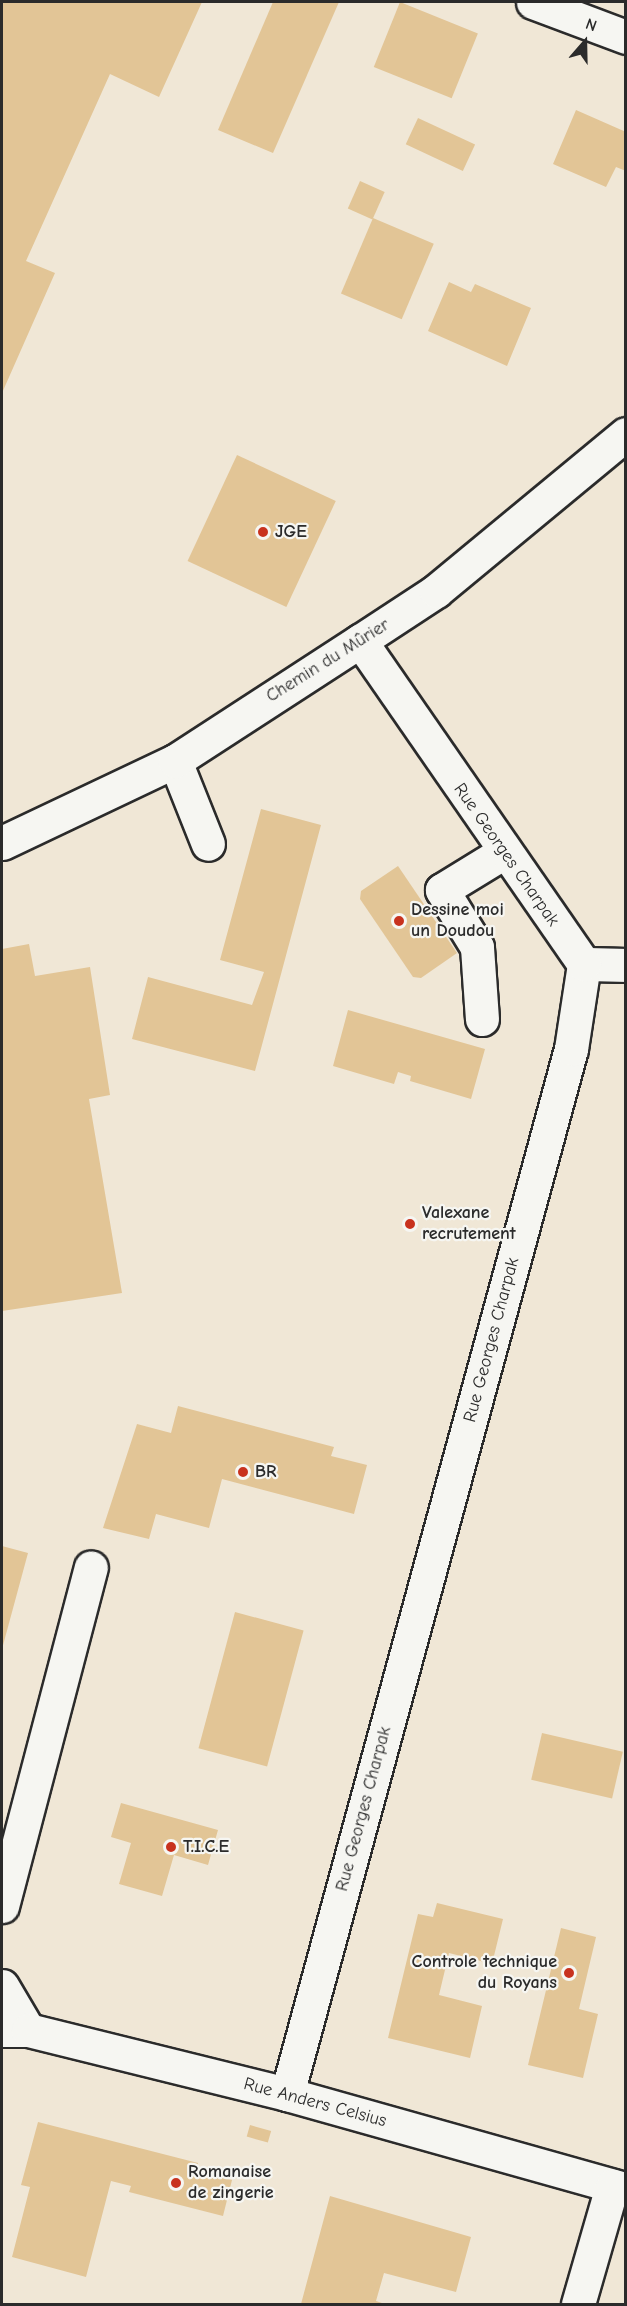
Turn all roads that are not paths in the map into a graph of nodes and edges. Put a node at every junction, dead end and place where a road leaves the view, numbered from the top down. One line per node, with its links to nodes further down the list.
1 (533, 2): 2 (street)
2 (626, 37)
3 (626, 434): 4 (street, Chemin du Mûrier)
4 (360, 641): 5 (street, Chemin du Mûrier); 8 (street, Rue Georges Charpak)
5 (175, 761): 6 (street, Chemin du Mûrier); 7 (street)
6 (2, 843)
7 (208, 844)
8 (504, 852): 9 (street, Rue Georges Charpak); 11 (street)
9 (584, 964): 10 (street); 16 (street, Rue Georges Charpak)
10 (626, 964)
11 (482, 1019)
12 (91, 1567): 13 (street)
13 (2, 1906)
14 (2, 1986): 15 (street)
15 (15, 2030): 16 (street, Rue Anders Celsius)
16 (287, 2094): 17 (street, Rue Anders Celsius)
17 (619, 2187): 18 (street)
18 (578, 2304)

